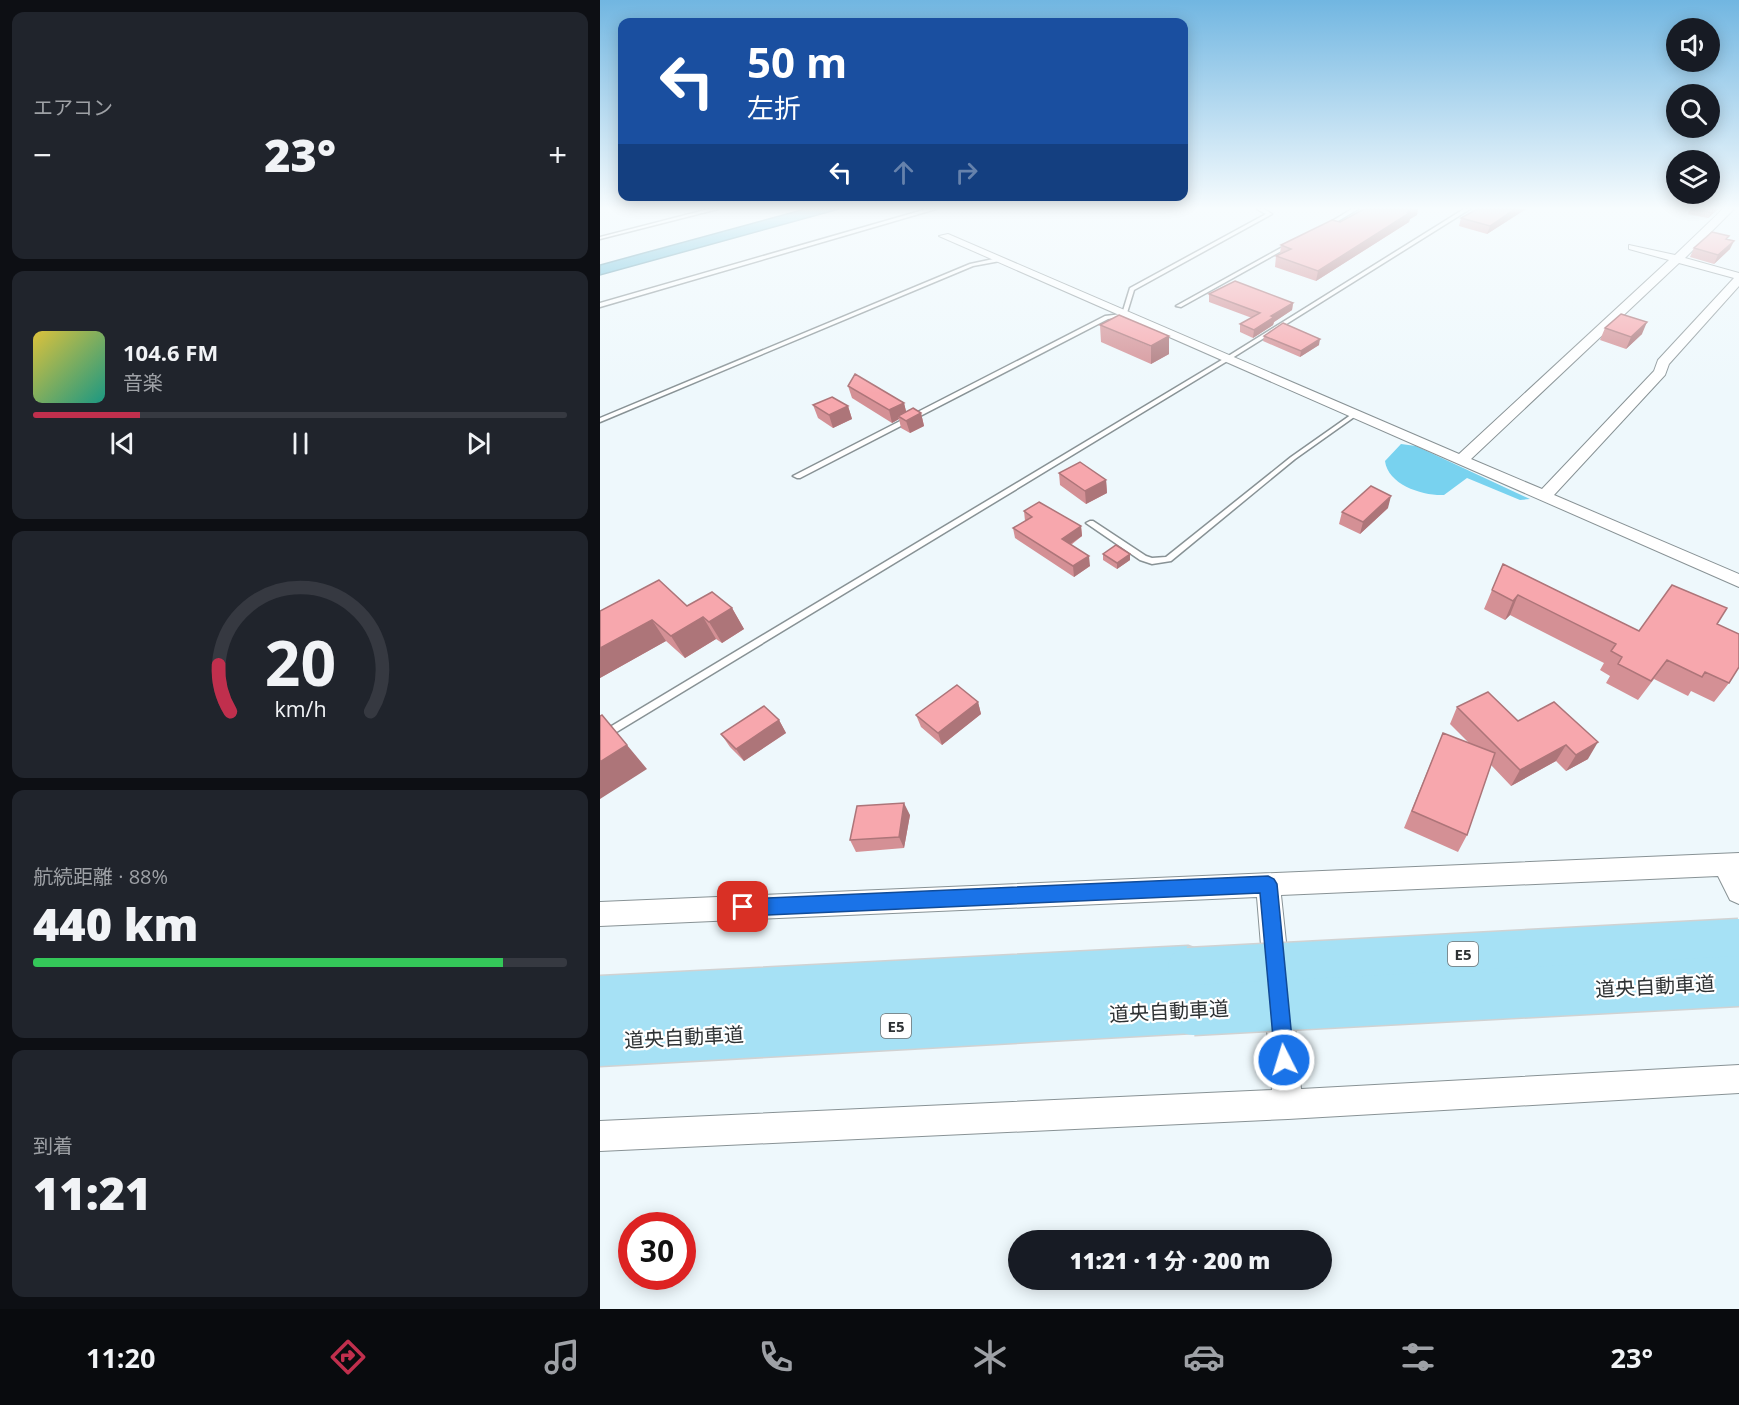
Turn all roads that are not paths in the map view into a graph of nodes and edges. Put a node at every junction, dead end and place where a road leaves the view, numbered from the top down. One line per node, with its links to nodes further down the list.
1 (721, 270): 10 (lane)
2 (960, 270): 15 (lane)
3 (1021, 270): 12 (street)
4 (1168, 270): 12 (lane)
5 (1245, 270): 11 (lane)
6 (1370, 270): 13 (lane)
7 (1665, 270): 16 (street)
8 (1713, 270): 9 (street)
9 (1739, 278): 18 (street)
10 (600, 305)
11 (1179, 306)
12 (1124, 315): 13 (street); 17 (lane)
13 (1227, 359): 14 (street); 21 (lane)
14 (1355, 414): 16 (street); 19 (lane)
15 (600, 420)
16 (1461, 460): 18 (street)
17 (797, 476)
18 (1544, 496): 20 (street)
19 (1090, 523)
20 (1739, 580)
21 (600, 738)
22 (1732, 864): 23 (street); 24 (street)
23 (1268, 884): 25 (street); 32 (street)
24 (1739, 892)
25 (600, 914)
26 (1739, 939): 28 (highway, 道央自動車道 / E5, bridge)
27 (1739, 981): 28 (highway, 道央自動車道 / E5, bridge)
28 (1190, 989): 29 (highway, 道央自動車道 / E5); 30 (highway, 道央自動車道 / E5)
29 (600, 999)
30 (600, 1042)
31 (1739, 1079): 32 (street)
32 (1288, 1104): 33 (street)
33 (600, 1136)

